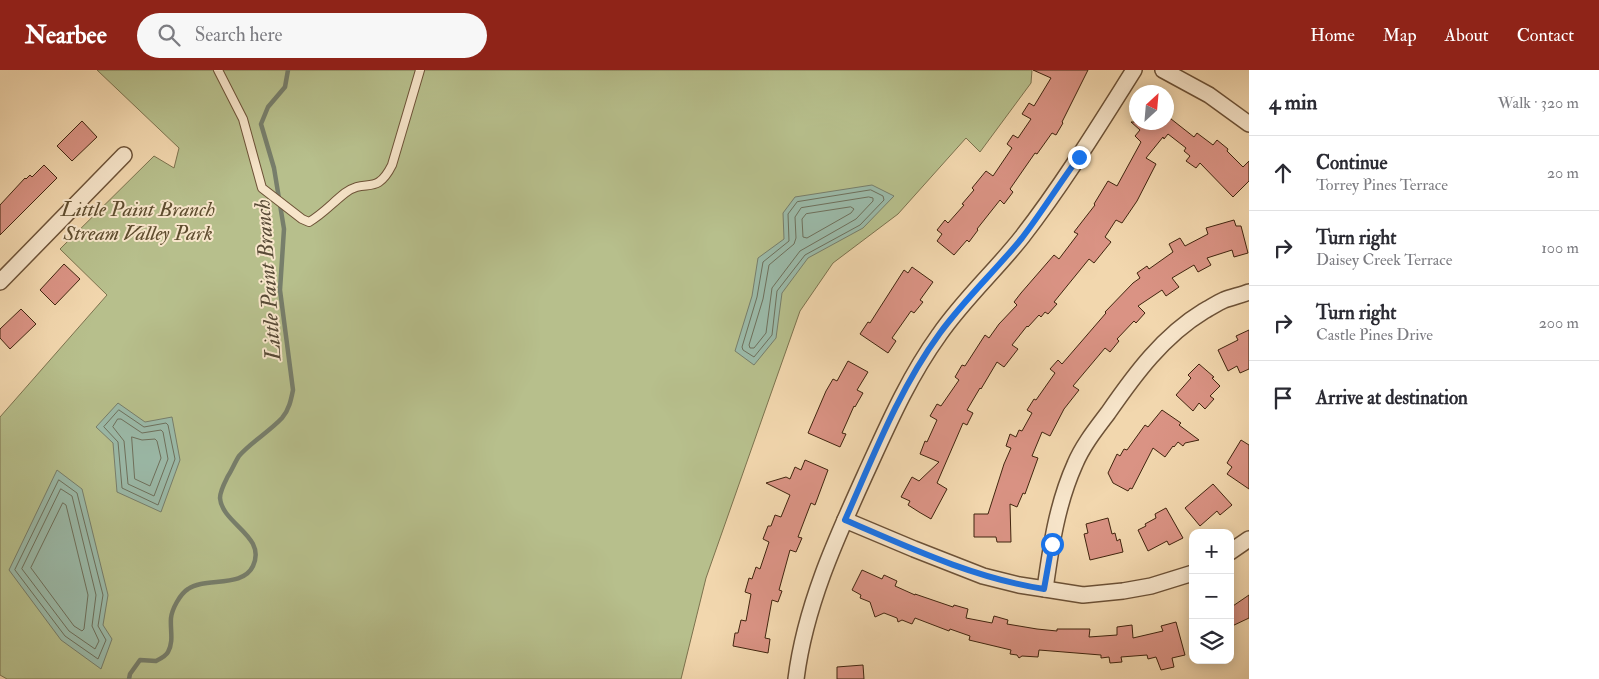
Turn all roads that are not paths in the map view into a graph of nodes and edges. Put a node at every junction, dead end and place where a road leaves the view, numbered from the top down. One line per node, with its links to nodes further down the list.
1 (218, 70): 2 (lane)
2 (420, 70)
3 (1134, 70): 9 (street)
4 (1163, 70): 5 (street)
5 (1249, 124)
6 (124, 156): 7 (street)
7 (0, 282)
8 (1249, 292): 13 (street)
9 (845, 520): 13 (street); 14 (street)
10 (1249, 539): 11 (street)
11 (1234, 549)
12 (1190, 574): 13 (street)
13 (1044, 589)
14 (796, 679)

